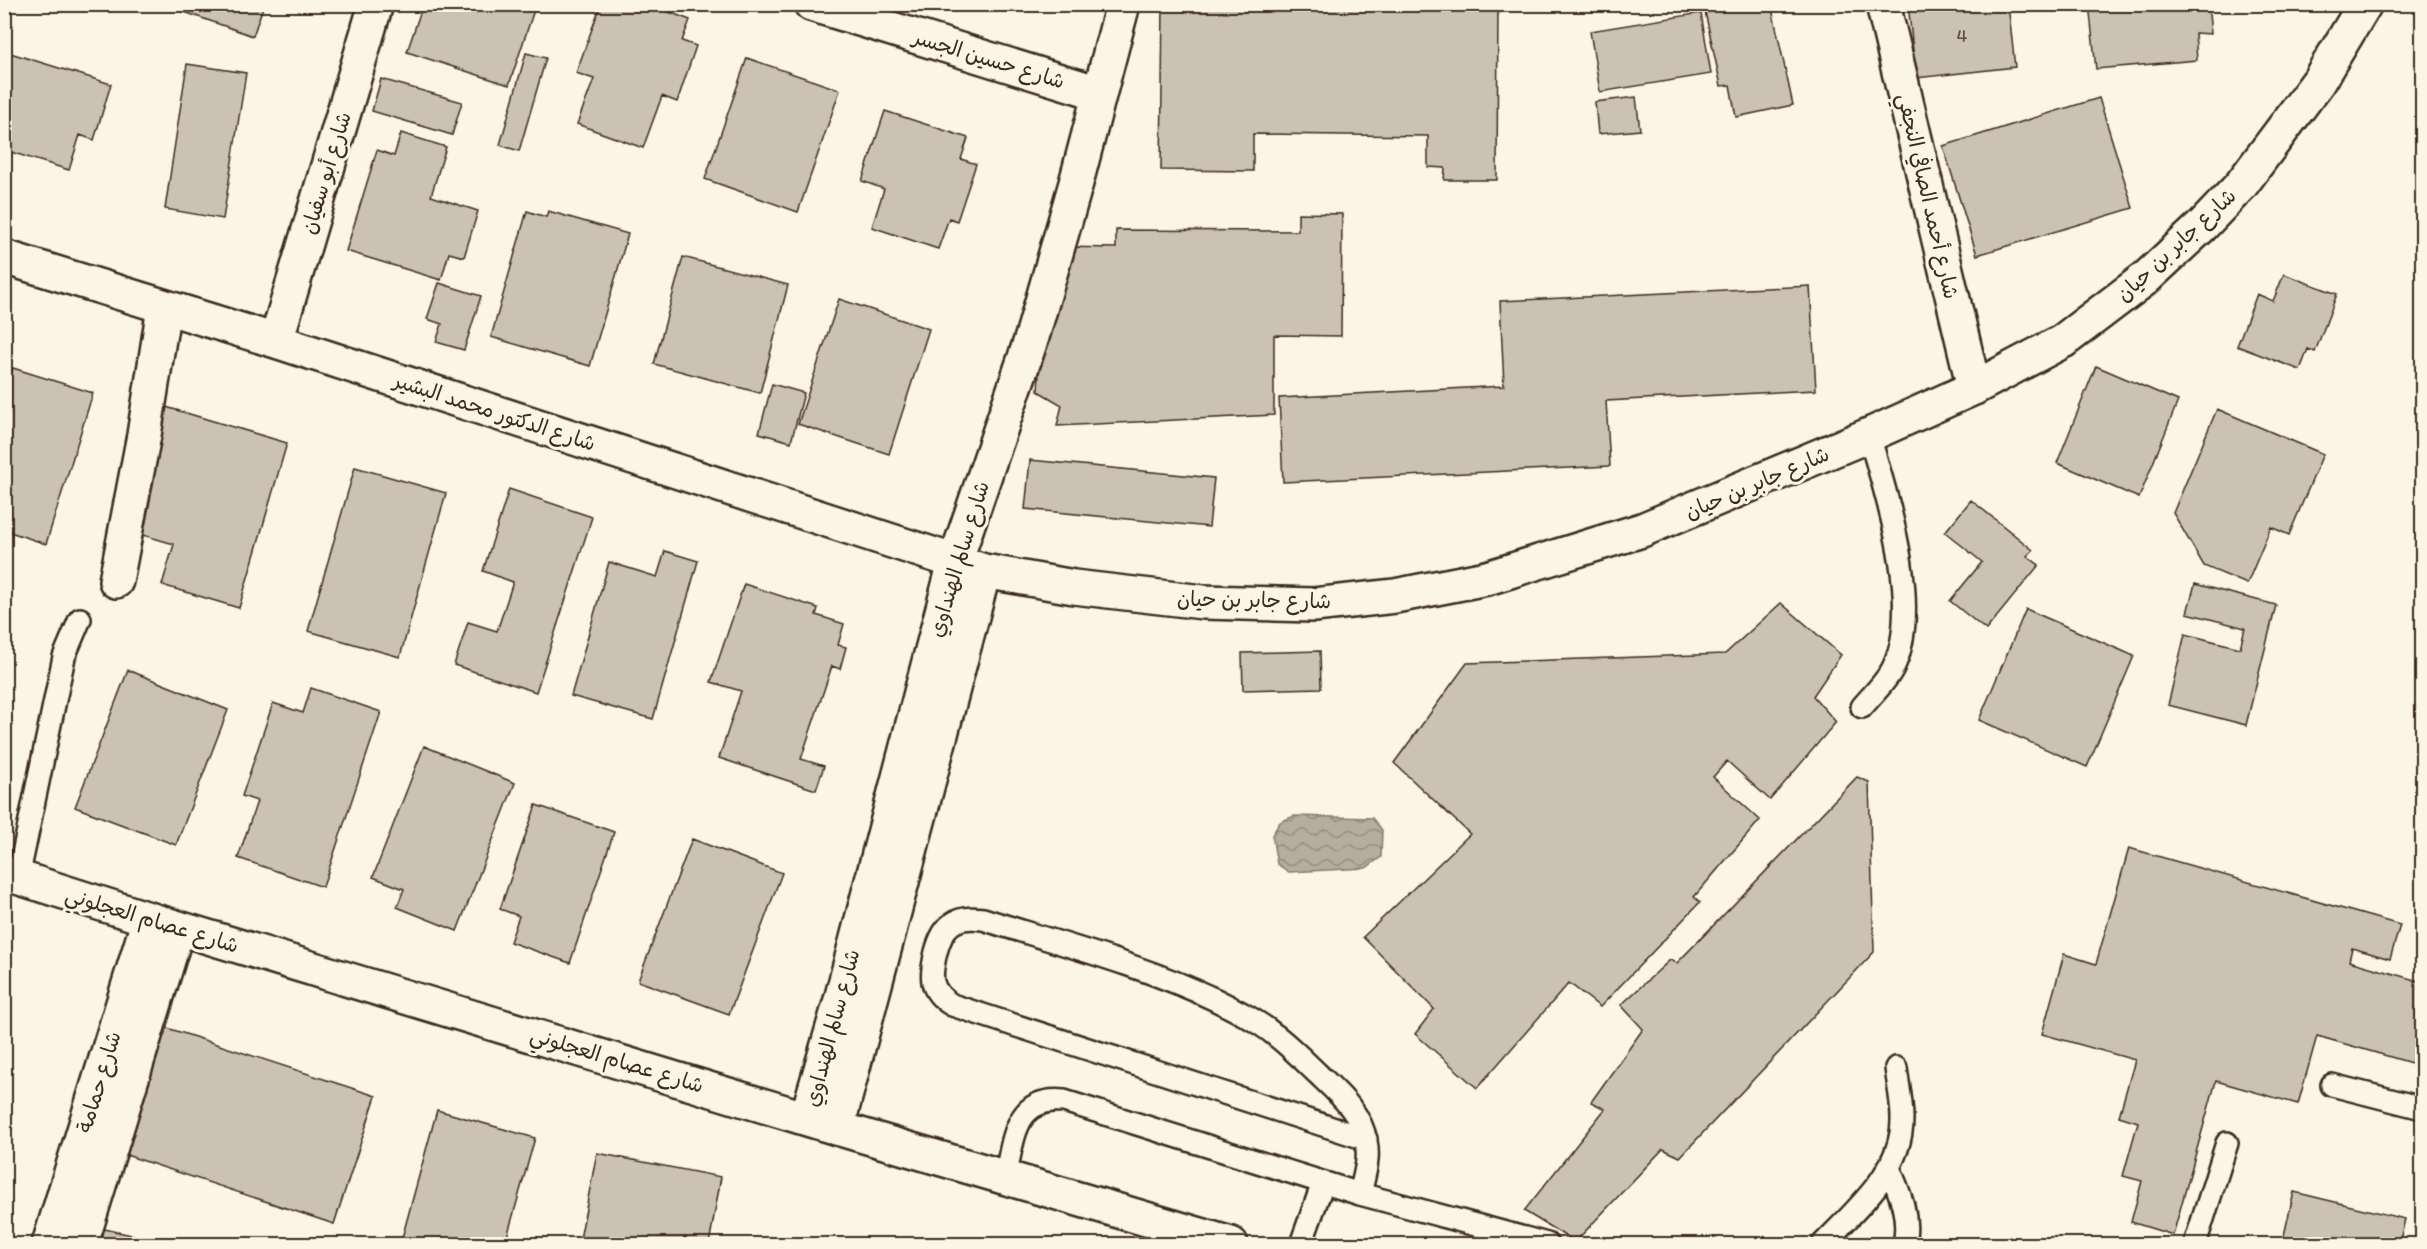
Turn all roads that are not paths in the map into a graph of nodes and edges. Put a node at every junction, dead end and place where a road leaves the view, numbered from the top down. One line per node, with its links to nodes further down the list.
1 (376, 4): 9 (street, شارع أبو سفيان)
2 (811, 4): 6 (street, شارع حسين الجسر)
3 (1123, 4): 6 (street, شارع سالم الهنداوي)
4 (1883, 4): 10 (street, شارع أحمد الصافي النجفي)
5 (2365, 4): 10 (street, شارع جابر بن حيان)
6 (1099, 93): 12 (street, شارع سالم الهنداوي)
7 (4, 257): 8 (street, شارع الدكتور محمد البشير)
8 (164, 307): 9 (street, شارع الدكتور محمد البشير); 13 (street)
9 (276, 341): 12 (street, شارع الدكتور محمد البشير)
10 (1974, 388): 11 (street, شارع جابر بن حيان)
11 (1869, 435): 12 (street, شارع جابر بن حيان); 15 (lane)
12 (970, 566): 21 (street, شارع سالم الهنداوي)
13 (116, 581)
14 (80, 619): 16 (lane)
15 (1862, 707)
16 (11, 876): 17 (street, شارع عصام العجلوني)
17 (163, 924): 21 (street, شارع عصام العجلوني); 28 (street, شارع حمامة)
18 (1896, 1068): 24 (lane)
19 (2332, 1085): 20 (lane)
20 (2422, 1108)
21 (822, 1123): 25 (street, شارع عصام العجلوني)
22 (1366, 1139): 22 (lane); 27 (lane)
23 (2227, 1143): 36 (lane)
24 (1889, 1168): 34 (lane); 35 (lane)
25 (1005, 1177): 26 (lane); 31 (street, شارع عصام العجلوني)
26 (1323, 1183): 27 (lane); 32 (lane)
27 (1360, 1194): 33 (lane)
28 (78, 1202): 29 (street, شارع حمامة); 30 (street, شارع حمامة)
29 (49, 1245)
30 (81, 1245)
31 (1231, 1245)
32 (1301, 1245)
33 (1546, 1245)
34 (1823, 1245)
35 (1904, 1245)
36 (2195, 1245)

